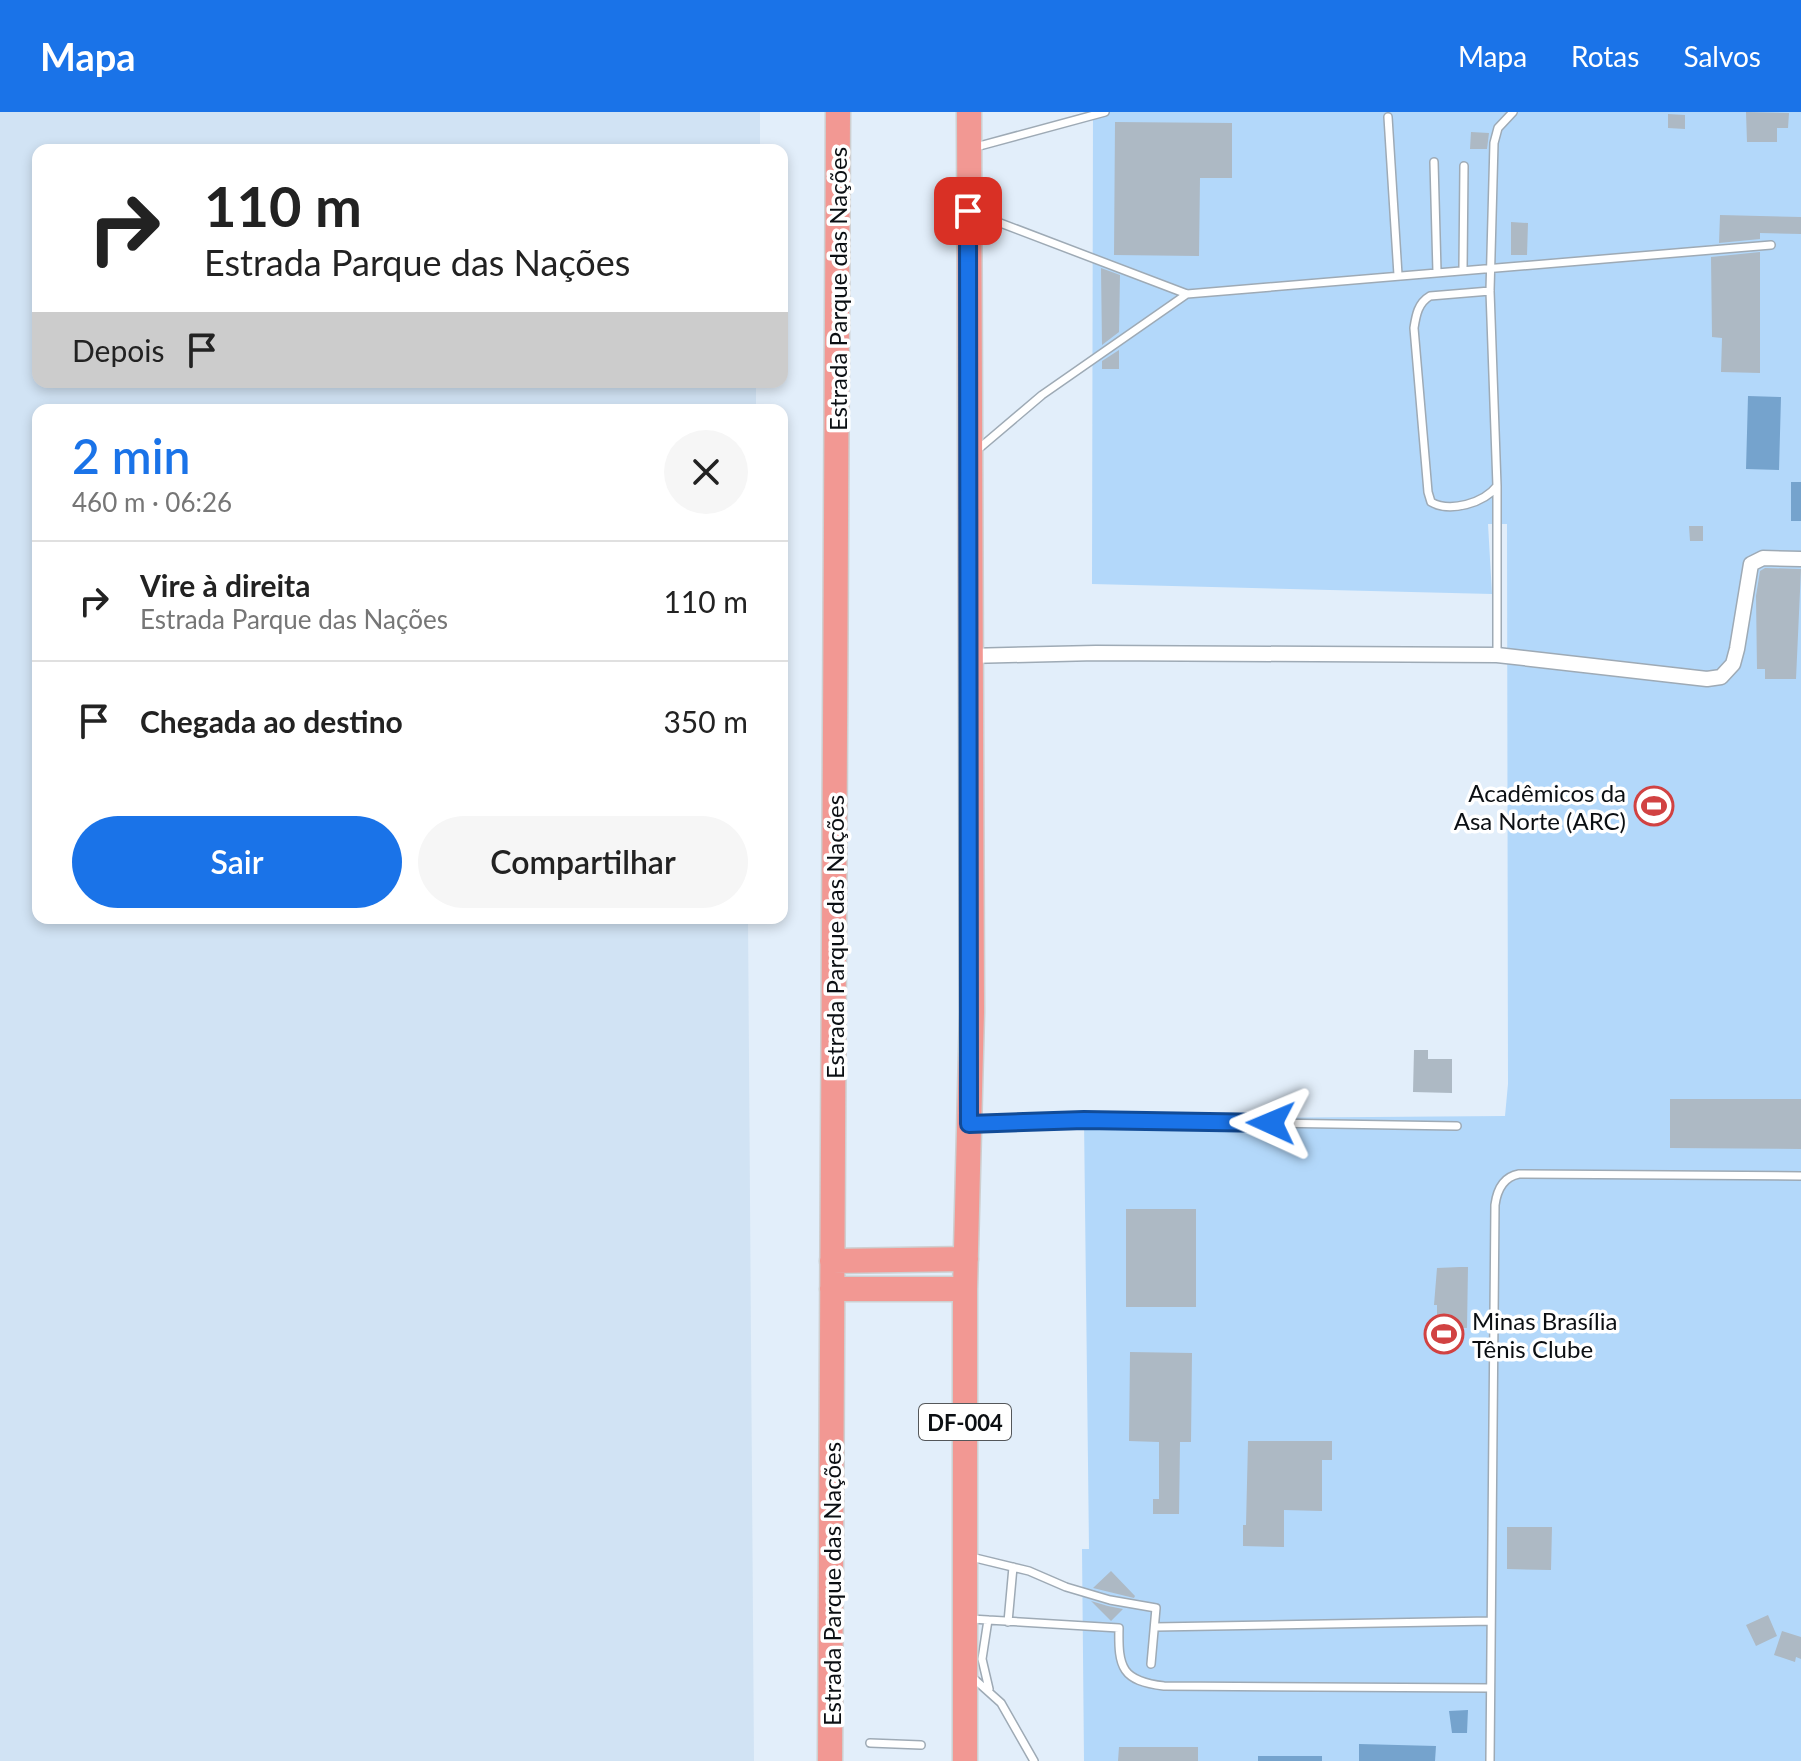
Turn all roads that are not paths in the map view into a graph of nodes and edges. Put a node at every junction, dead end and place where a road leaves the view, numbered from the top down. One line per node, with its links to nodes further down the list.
1 (838, 112): 26 (highway, Estrada Parque das Nações)
2 (969, 112): 6 (highway, DF-004)
3 (1105, 112): 6 (lane)
4 (1513, 112): 11 (lane)
5 (1388, 117): 14 (lane)
6 (968, 149): 9 (highway, DF-004)
7 (1434, 162): 13 (lane)
8 (1464, 166): 12 (lane)
9 (968, 211): 16 (lane); 17 (highway, DF-004)
10 (1771, 245): 11 (lane)
11 (1491, 267): 12 (lane); 15 (lane)
12 (1463, 269): 13 (lane)
13 (1437, 272): 14 (lane)
14 (1398, 275): 16 (lane)
15 (1490, 291): 18 (lane); 18 (lane)
16 (1187, 294): 17 (lane)
17 (969, 458): 21 (highway, DF-004)
18 (1497, 486): 20 (lane)
19 (1801, 559): 20 (street)
20 (1497, 655): 21 (street)
21 (968, 656): 22 (highway, DF-004)
22 (969, 1124): 23 (lane); 25 (highway, DF-004)
23 (1457, 1126)
24 (1801, 1176): 32 (lane)
25 (966, 1259): 26 (highway); 28 (highway, DF-004)
26 (832, 1261): 27 (highway, Estrada Parque das Nações)
27 (832, 1289): 28 (highway); 41 (highway, Estrada Parque das Nações)
28 (965, 1289): 29 (highway, DF-004)
29 (965, 1556): 30 (lane); 31 (highway, DF-004)
30 (1013, 1567): 33 (lane); 34 (lane)
31 (977, 1620): 33 (lane); 36 (highway, DF-004); 38 (lane)
32 (1491, 1621): 34 (lane); 37 (lane)
33 (1008, 1622): 37 (lane)
34 (1155, 1627): 35 (lane)
35 (1151, 1664)
36 (965, 1673): 38 (lane); 42 (highway, DF-004)
37 (1490, 1688): 44 (lane)
38 (989, 1689): 43 (lane)
39 (870, 1743): 40 (lane)
40 (921, 1745)
41 (830, 1761)
42 (965, 1761)
43 (1034, 1761)
44 (1490, 1761)

